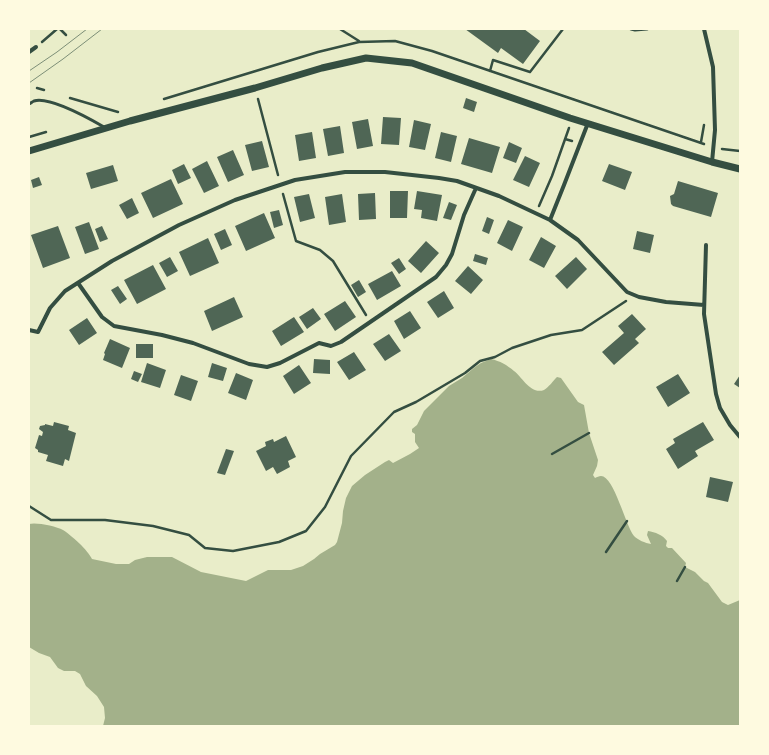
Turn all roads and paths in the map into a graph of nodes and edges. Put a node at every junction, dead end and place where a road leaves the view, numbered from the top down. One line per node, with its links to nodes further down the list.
1 (59, 29): 7 (path); 9 (path)
2 (340, 29): 8 (path)
3 (563, 29): 11 (path)
4 (631, 29): 5 (lane)
5 (647, 29)
6 (704, 29): 26 (street)
7 (66, 35)
8 (359, 42): 11 (path); 16 (path)
9 (36, 47): 10 (street)
10 (29, 52)
11 (490, 71): 26 (path)
12 (37, 88): 14 (path)
13 (255, 88): 21 (street); 23 (street); 31 (path)
14 (51, 92)
15 (66, 96): 19 (path)
16 (163, 99)
17 (29, 104): 23 (lane)
18 (125, 110): 19 (path)
19 (118, 112): 20 (path)
20 (111, 114)
21 (570, 118): 22 (street); 33 (path)
22 (588, 123): 29 (street); 34 (street)
23 (106, 128): 27 (street)
24 (50, 131): 25 (path)
25 (29, 137)
26 (714, 147): 28 (path); 29 (street)
27 (29, 151)
28 (740, 151)
29 (712, 162): 30 (street)
30 (740, 169)
31 (281, 185): 32 (street); 36 (street); 39 (path)
32 (476, 188): 33 (street); 39 (street)
33 (536, 214): 34 (street)
34 (550, 220): 37 (street)
35 (706, 245): 38 (street)
36 (78, 283): 39 (street); 40 (street)
37 (634, 295): 38 (street); 44 (path)
38 (704, 305): 42 (street)
39 (370, 323)
40 (29, 330)
41 (590, 432): 43 (path)
42 (740, 437)
43 (552, 454)
44 (29, 506)
45 (626, 521): 46 (path)
46 (606, 552)
47 (685, 567): 48 (path)
48 (678, 581)

